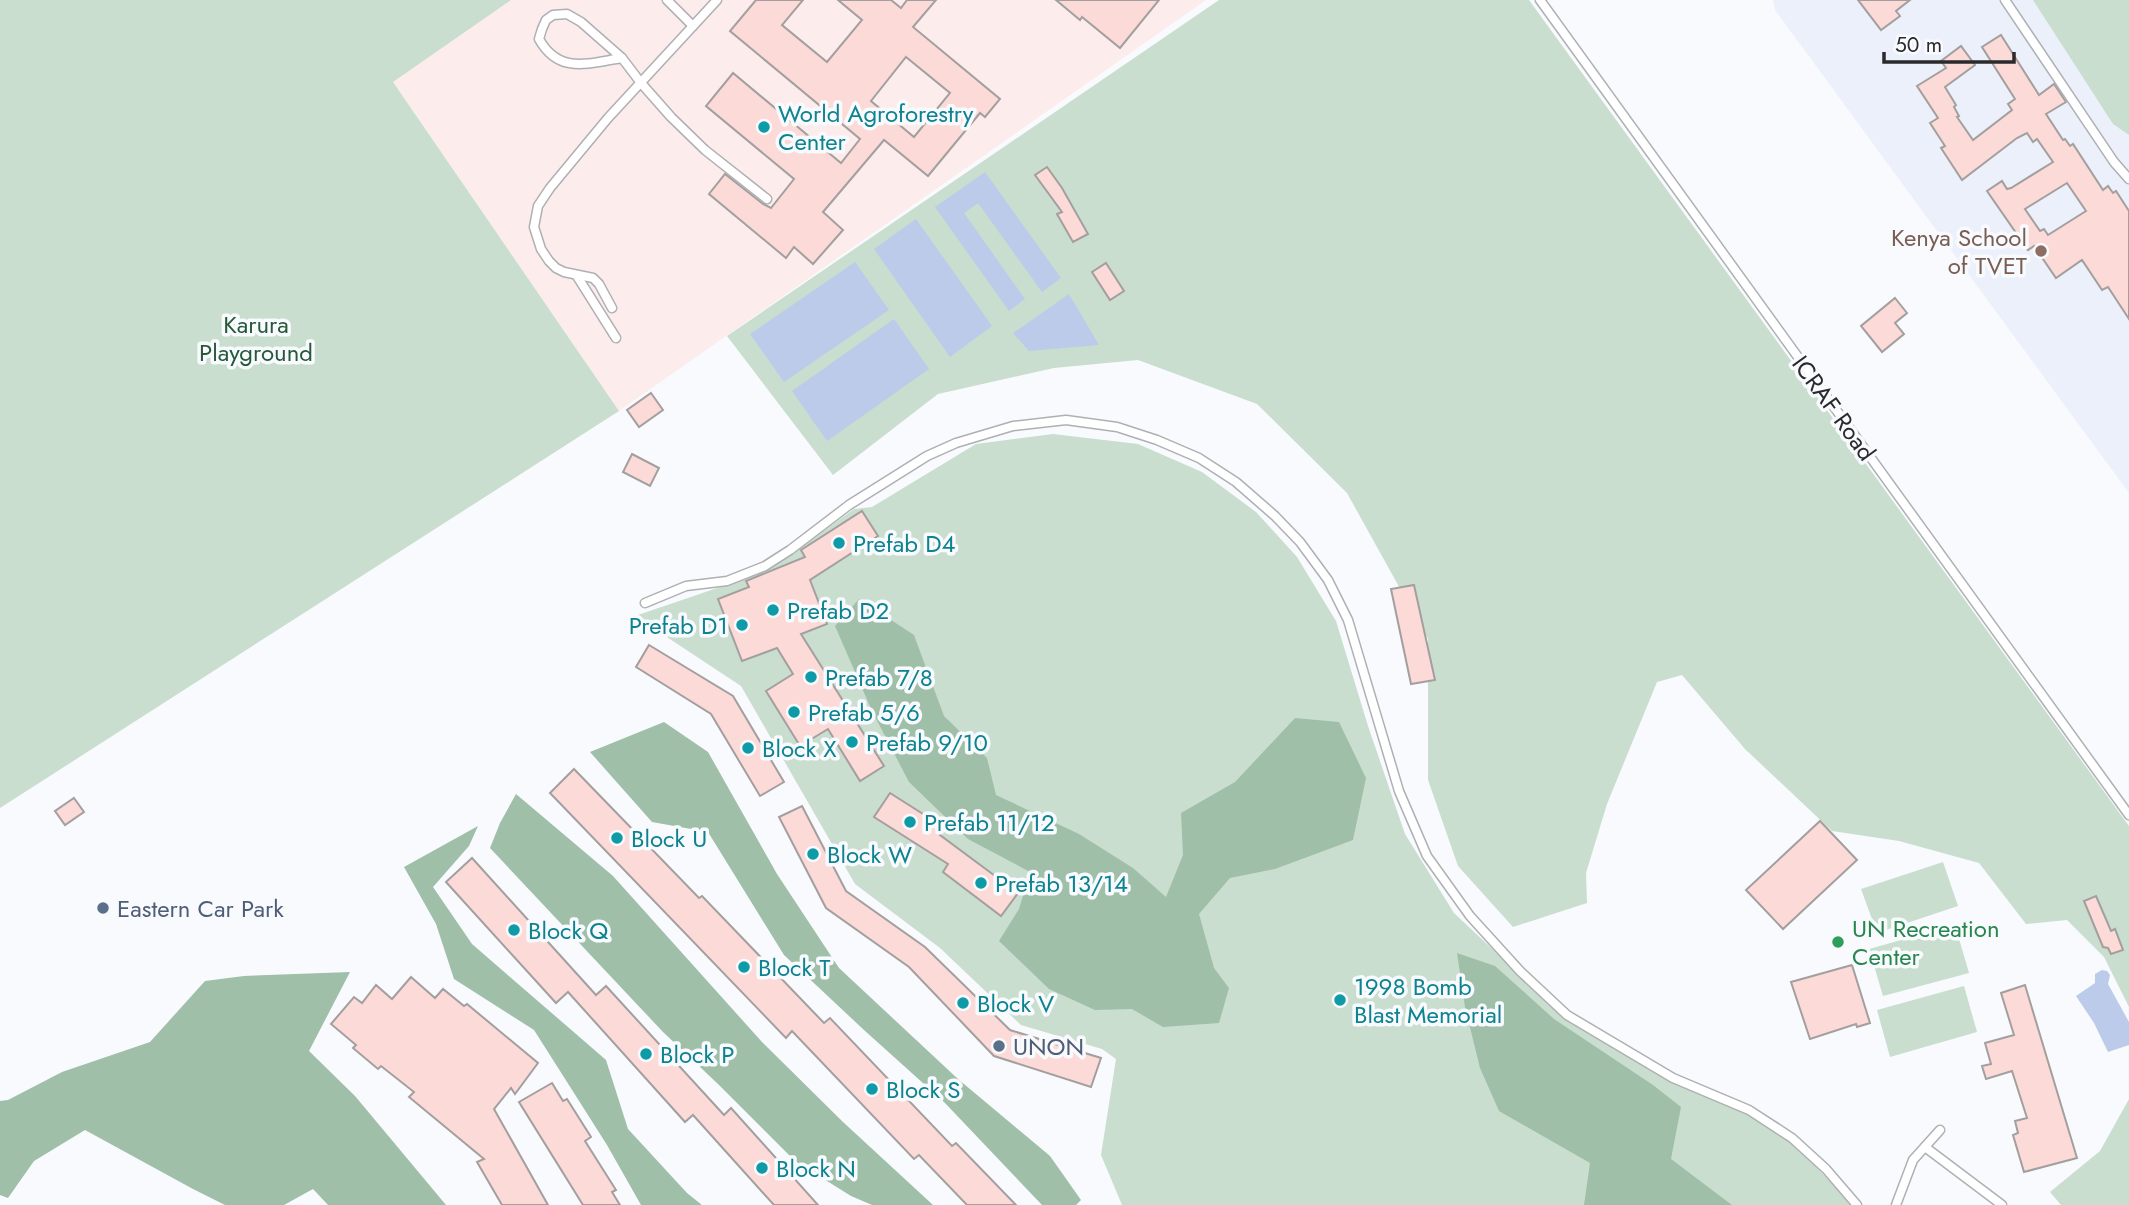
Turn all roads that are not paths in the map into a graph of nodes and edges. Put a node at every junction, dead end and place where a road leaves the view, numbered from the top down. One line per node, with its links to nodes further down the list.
1 (667, 0): 5 (lane)
2 (717, 0): 5 (lane)
3 (1540, 0): 14 (lane, ICRAF Road)
4 (2005, 0): 8 (lane)
5 (693, 26): 7 (lane)
6 (622, 58): 6 (lane); 7 (lane)
7 (640, 83): 9 (lane); 10 (lane)
8 (2129, 178)
9 (767, 199)
10 (577, 276): 11 (lane); 12 (lane)
11 (612, 308)
12 (616, 338)
13 (645, 603): 17 (lane)
14 (2129, 815)
15 (1940, 1130): 16 (lane)
16 (1925, 1147): 18 (lane); 19 (lane)
17 (1857, 1205)
18 (1896, 1205)
19 (2002, 1205)

